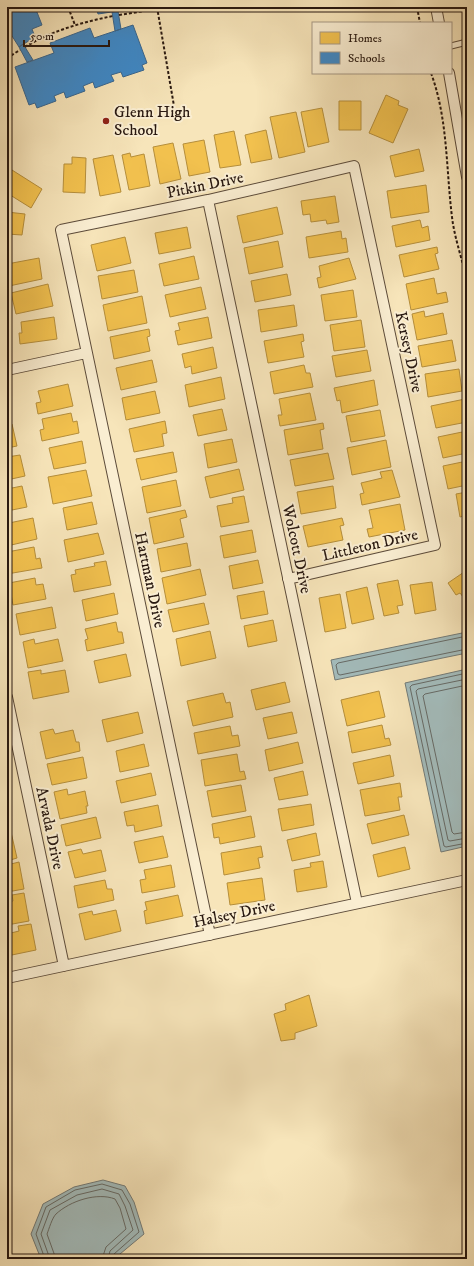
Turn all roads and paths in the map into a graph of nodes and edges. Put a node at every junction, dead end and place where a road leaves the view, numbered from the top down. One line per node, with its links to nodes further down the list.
1 (68, 7): 9 (path)
2 (417, 7): 7 (path)
3 (436, 7): 8 (street)
4 (157, 8): 5 (path); 17 (path)
5 (119, 15)
6 (113, 16): 9 (path)
7 (420, 22)
8 (439, 22)
9 (75, 25): 12 (path)
10 (467, 42): 11 (lane)
11 (452, 46)
12 (25, 47)
13 (20, 50): 14 (path)
14 (7, 58)
15 (431, 74): 22 (path)
16 (449, 74): 19 (street)
17 (174, 106)
18 (354, 166): 20 (street, Pitkin Drive); 25 (street, Kersey Drive)
19 (467, 177)
20 (208, 200): 21 (street, Pitkin Drive); 26 (street, Wolcott Drive)
21 (61, 230): 23 (street, Hartman Drive)
22 (467, 295)
23 (86, 353): 24 (street); 30 (street, Hartman Drive)
24 (7, 370)
25 (435, 545): 26 (street, Littleton Drive)
26 (288, 579): 29 (street, Wolcott Drive)
27 (7, 697): 31 (street, Arvada Drive)
28 (467, 880): 29 (street, Halsey Drive)
29 (357, 903): 30 (street, Halsey Drive)
30 (210, 935): 31 (street, Halsey Drive)
31 (64, 966): 32 (street, Halsey Drive)
32 (7, 978)

